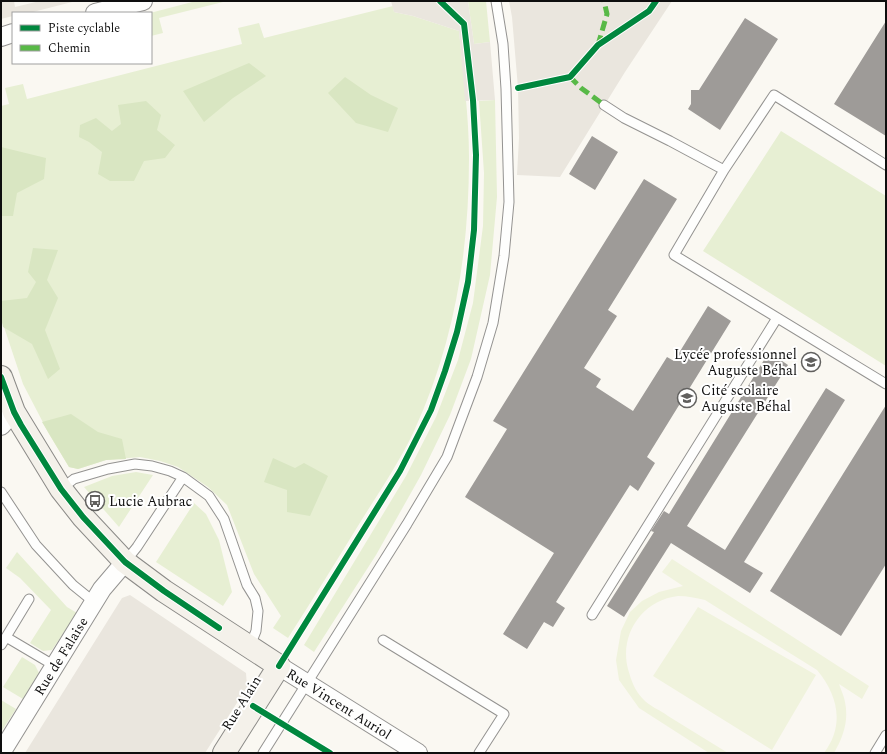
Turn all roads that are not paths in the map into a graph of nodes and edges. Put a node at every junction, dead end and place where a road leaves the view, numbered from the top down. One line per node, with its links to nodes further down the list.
1 (143, 1): 3 (street)
2 (496, 1): 26 (lane)
3 (99, 12)
4 (12, 34): 5 (street)
5 (1, 36)
6 (604, 105): 8 (lane)
7 (886, 165): 8 (lane)
8 (724, 170): 9 (lane)
9 (776, 318): 11 (lane); 19 (lane)
10 (1, 377): 12 (street, Rue Vincent Auriol)
11 (886, 384)
12 (8, 419): 14 (street, Rue Vincent Auriol)
13 (183, 477): 14 (lane); 16 (lane); 23 (lane)
14 (61, 489): 16 (street, Rue Vincent Auriol)
15 (1, 492): 18 (lane)
16 (125, 562): 18 (street, Rue de Falaise); 23 (street, Rue Vincent Auriol)
17 (29, 599): 20 (lane)
18 (94, 602): 24 (street, Rue de Falaise)
19 (592, 614)
20 (6, 637): 22 (lane); 24 (lane)
21 (383, 640): 32 (lane)
22 (1, 645)
23 (250, 646): 25 (street, Rue Vincent Auriol)
24 (55, 666): 28 (street, Rue de Falaise)
25 (279, 666): 26 (street, Rue Vincent Auriol); 29 (street, Rue Alain)
26 (307, 684): 30 (lane); 31 (street, Rue Vincent Auriol)
27 (886, 735): 33 (lane)
28 (1, 753)
29 (224, 753)
30 (263, 753)
31 (418, 753)
32 (479, 753)
33 (875, 753)

